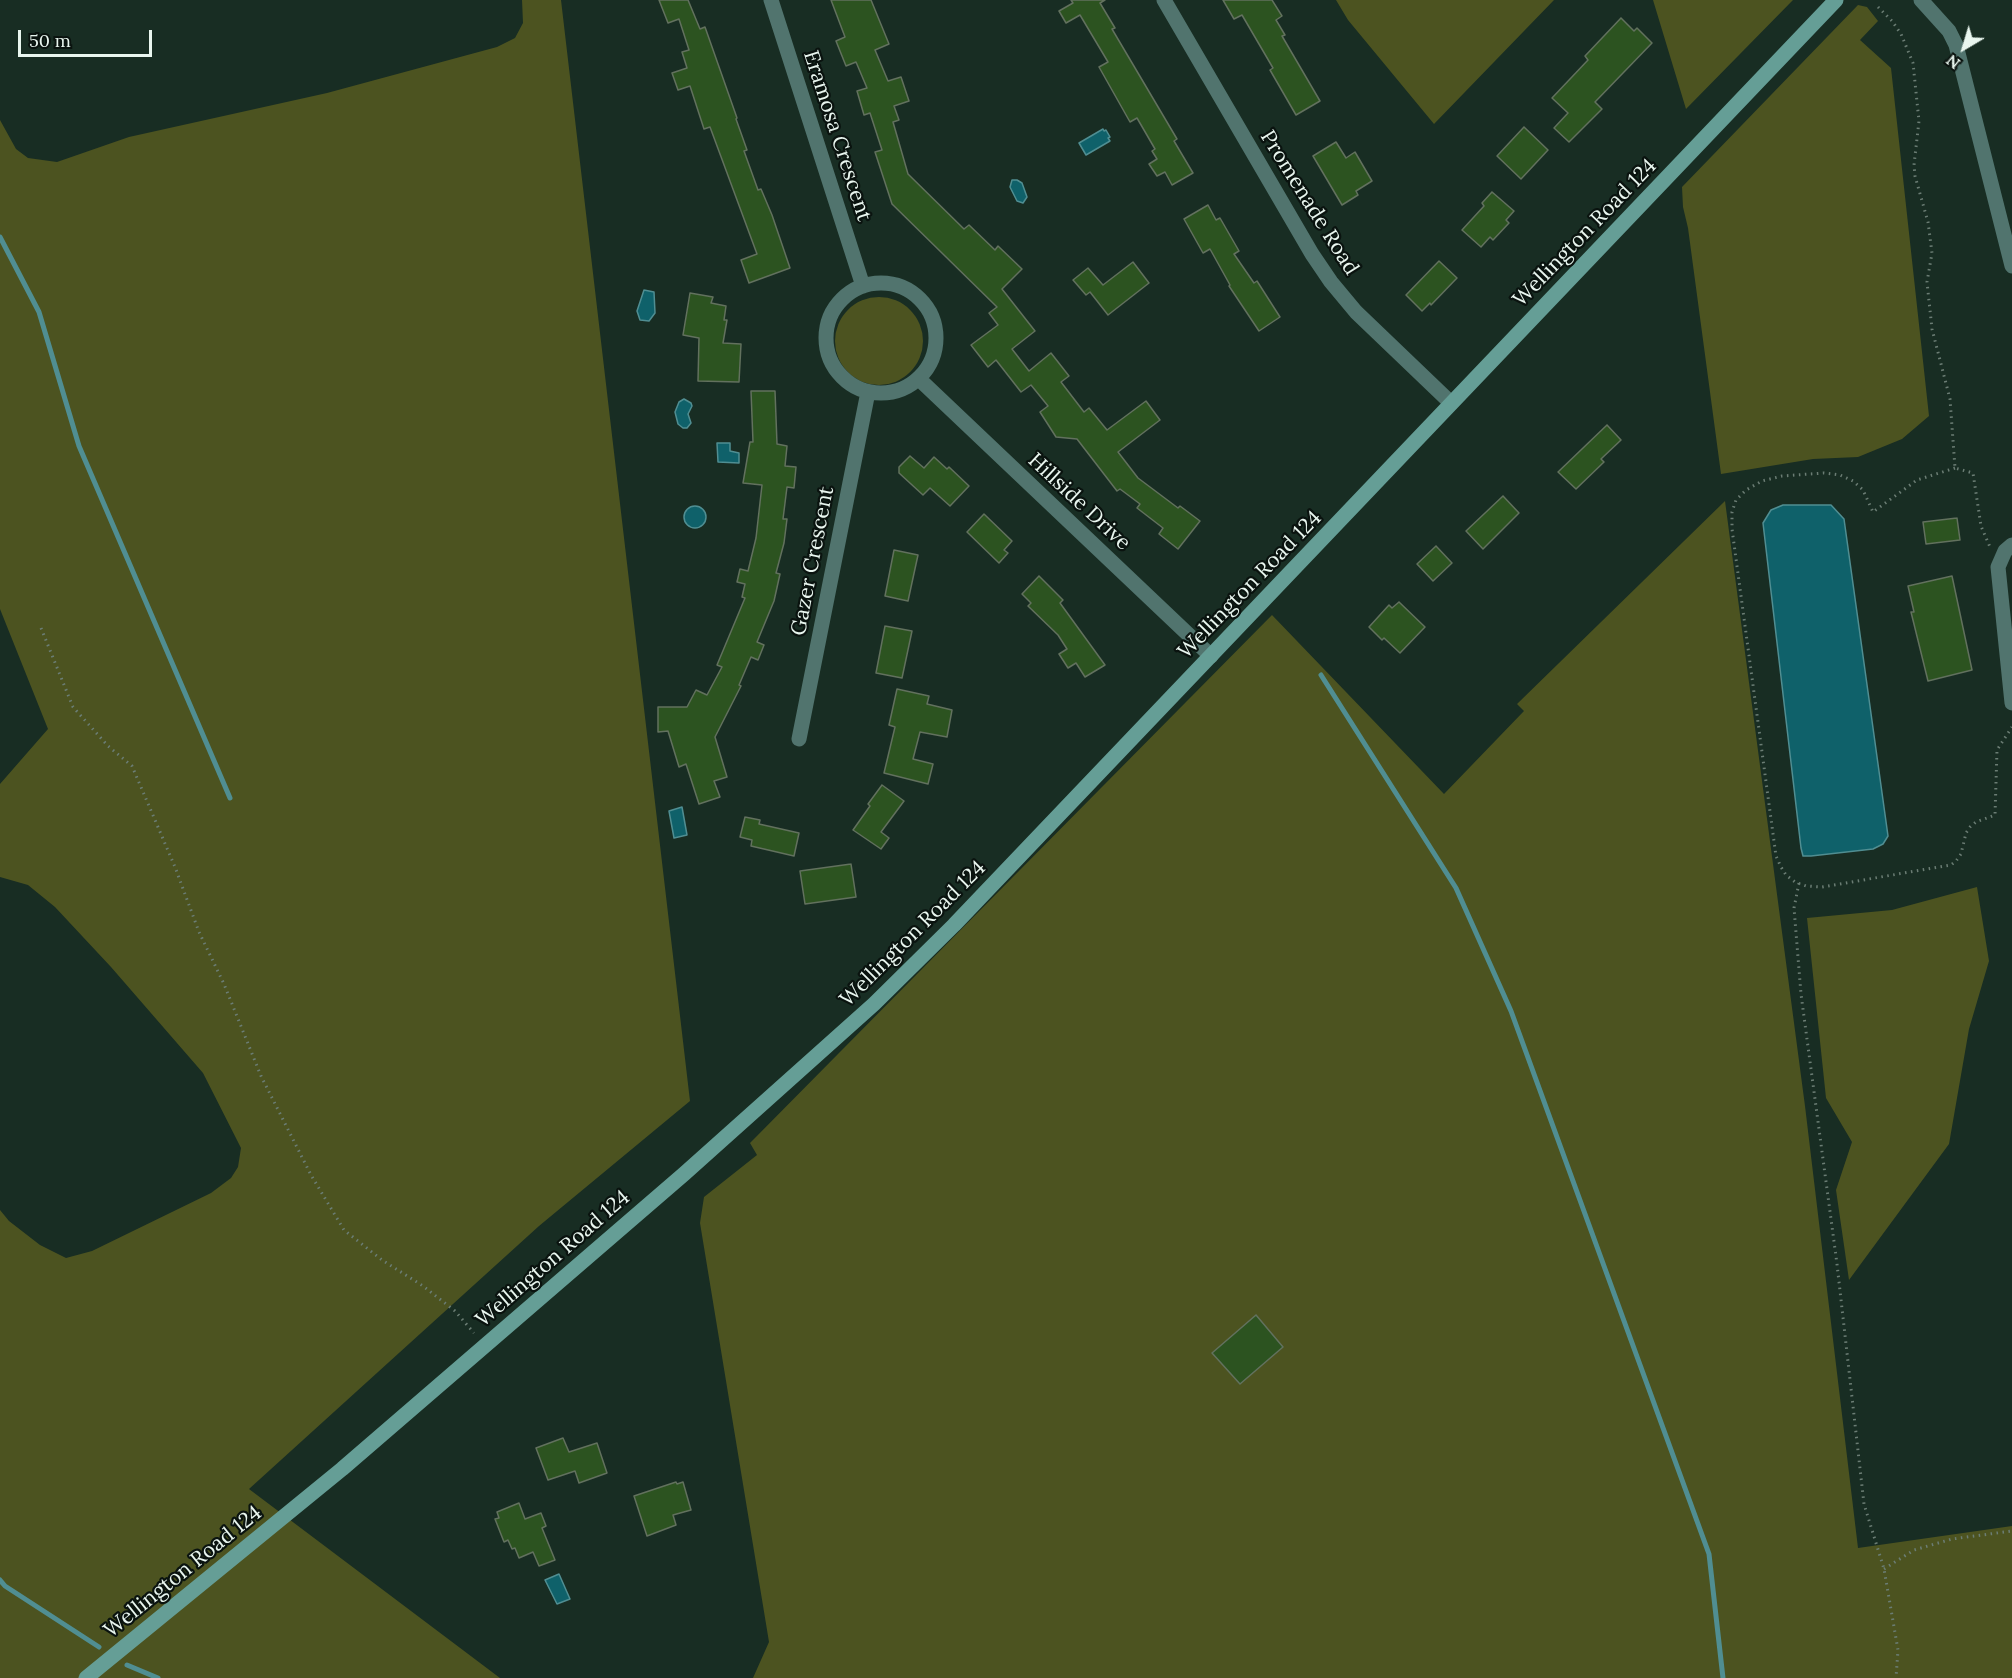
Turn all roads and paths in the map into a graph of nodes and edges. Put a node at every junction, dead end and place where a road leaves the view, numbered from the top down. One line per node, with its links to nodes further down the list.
1 (771, 0): 7 (street, Eramosa Crescent)
2 (1164, 0): 10 (street, Promenade Road)
3 (1836, 0): 10 (main road, Wellington Road 124)
4 (1921, 0): 6 (street)
5 (1878, 7): 11 (path)
6 (2012, 266)
7 (863, 286): 8 (street); 9 (street)
8 (919, 379): 9 (street); 15 (street, Hillside Drive)
9 (868, 392): 18 (street, Gazer Crescent)
10 (1451, 403): 15 (main road, Wellington Road 124)
11 (1954, 468): 13 (path); 19 (path)
12 (2012, 546): 13 (street)
13 (2001, 559): 16 (street)
14 (41, 628): 20 (path)
15 (1211, 656): 20 (main road, Wellington Road 124)
16 (2012, 703)
17 (2012, 727): 19 (path)
18 (799, 739)
19 (1799, 883): 22 (path)
20 (486, 1345): 23 (main road, Wellington Road 124)
21 (2012, 1531): 22 (path)
22 (1884, 1569): 24 (path)
23 (86, 1678)
24 (1896, 1678)

